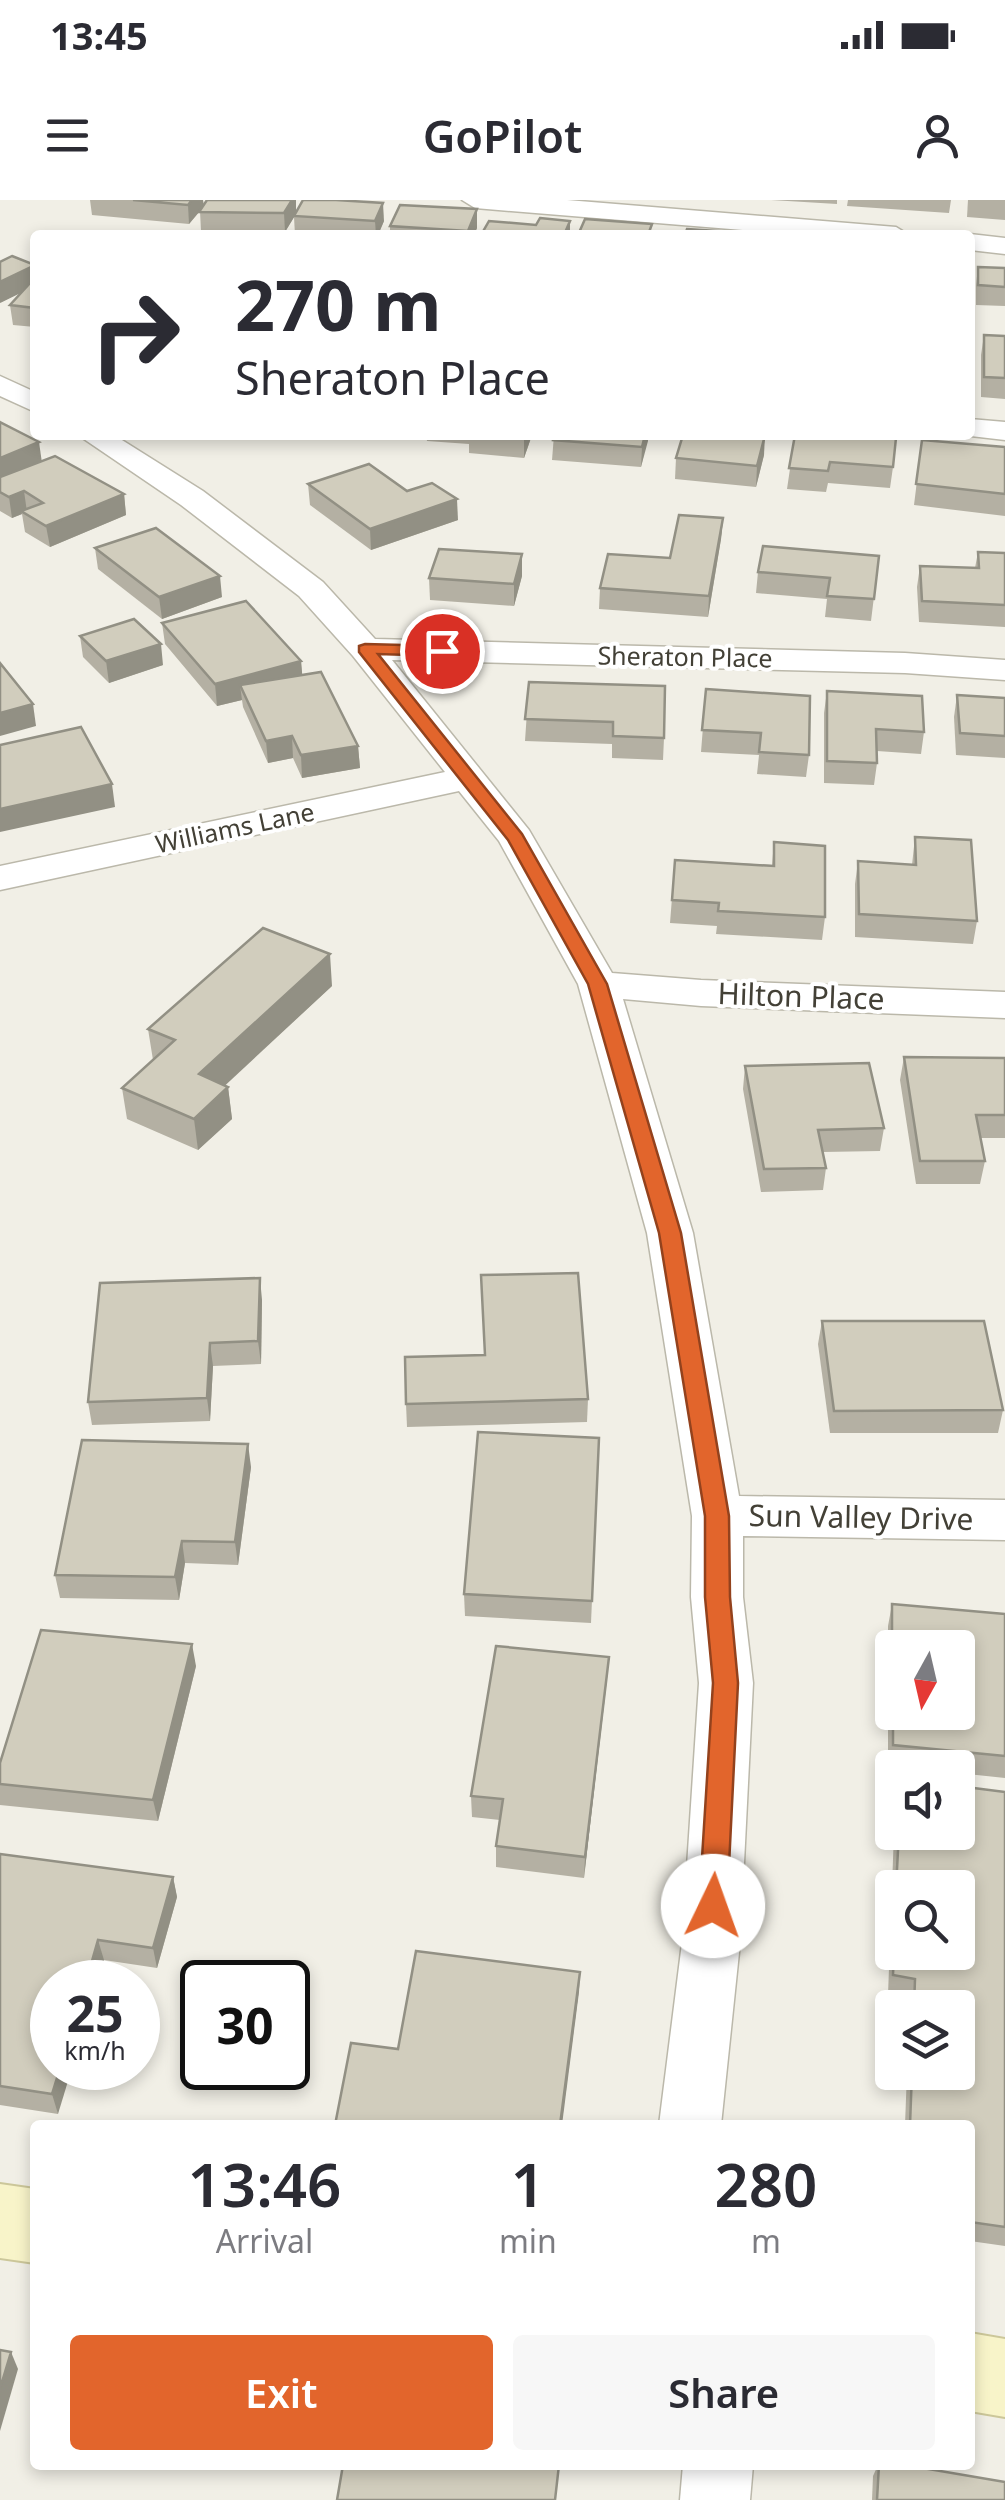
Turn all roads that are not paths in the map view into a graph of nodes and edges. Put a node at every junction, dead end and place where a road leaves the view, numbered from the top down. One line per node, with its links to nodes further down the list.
1 (475, 200): 2 (street)
2 (836, 230)
3 (975, 243): 4 (street)
4 (1005, 246)
5 (30, 376): 6 (street)
6 (0, 385): 7 (street)
7 (30, 400)
8 (975, 428): 9 (street)
9 (1005, 430)
10 (101, 440): 11 (street)
11 (365, 649): 12 (street, Sheraton Place); 13 (street)
12 (1005, 670)
13 (470, 778): 14 (street, Williams Lane); 15 (street)
14 (0, 878)
15 (598, 984): 16 (street, Hilton Place); 17 (street)
16 (1005, 1004)
17 (717, 1516): 18 (street, Sun Valley Drive); 19 (street)
18 (1005, 1520)
19 (691, 2120)
20 (0, 2221): 21 (street)
21 (30, 2225)
22 (975, 2373): 23 (street)
23 (1005, 2378)
24 (718, 2470): 25 (street)
25 (715, 2500)

